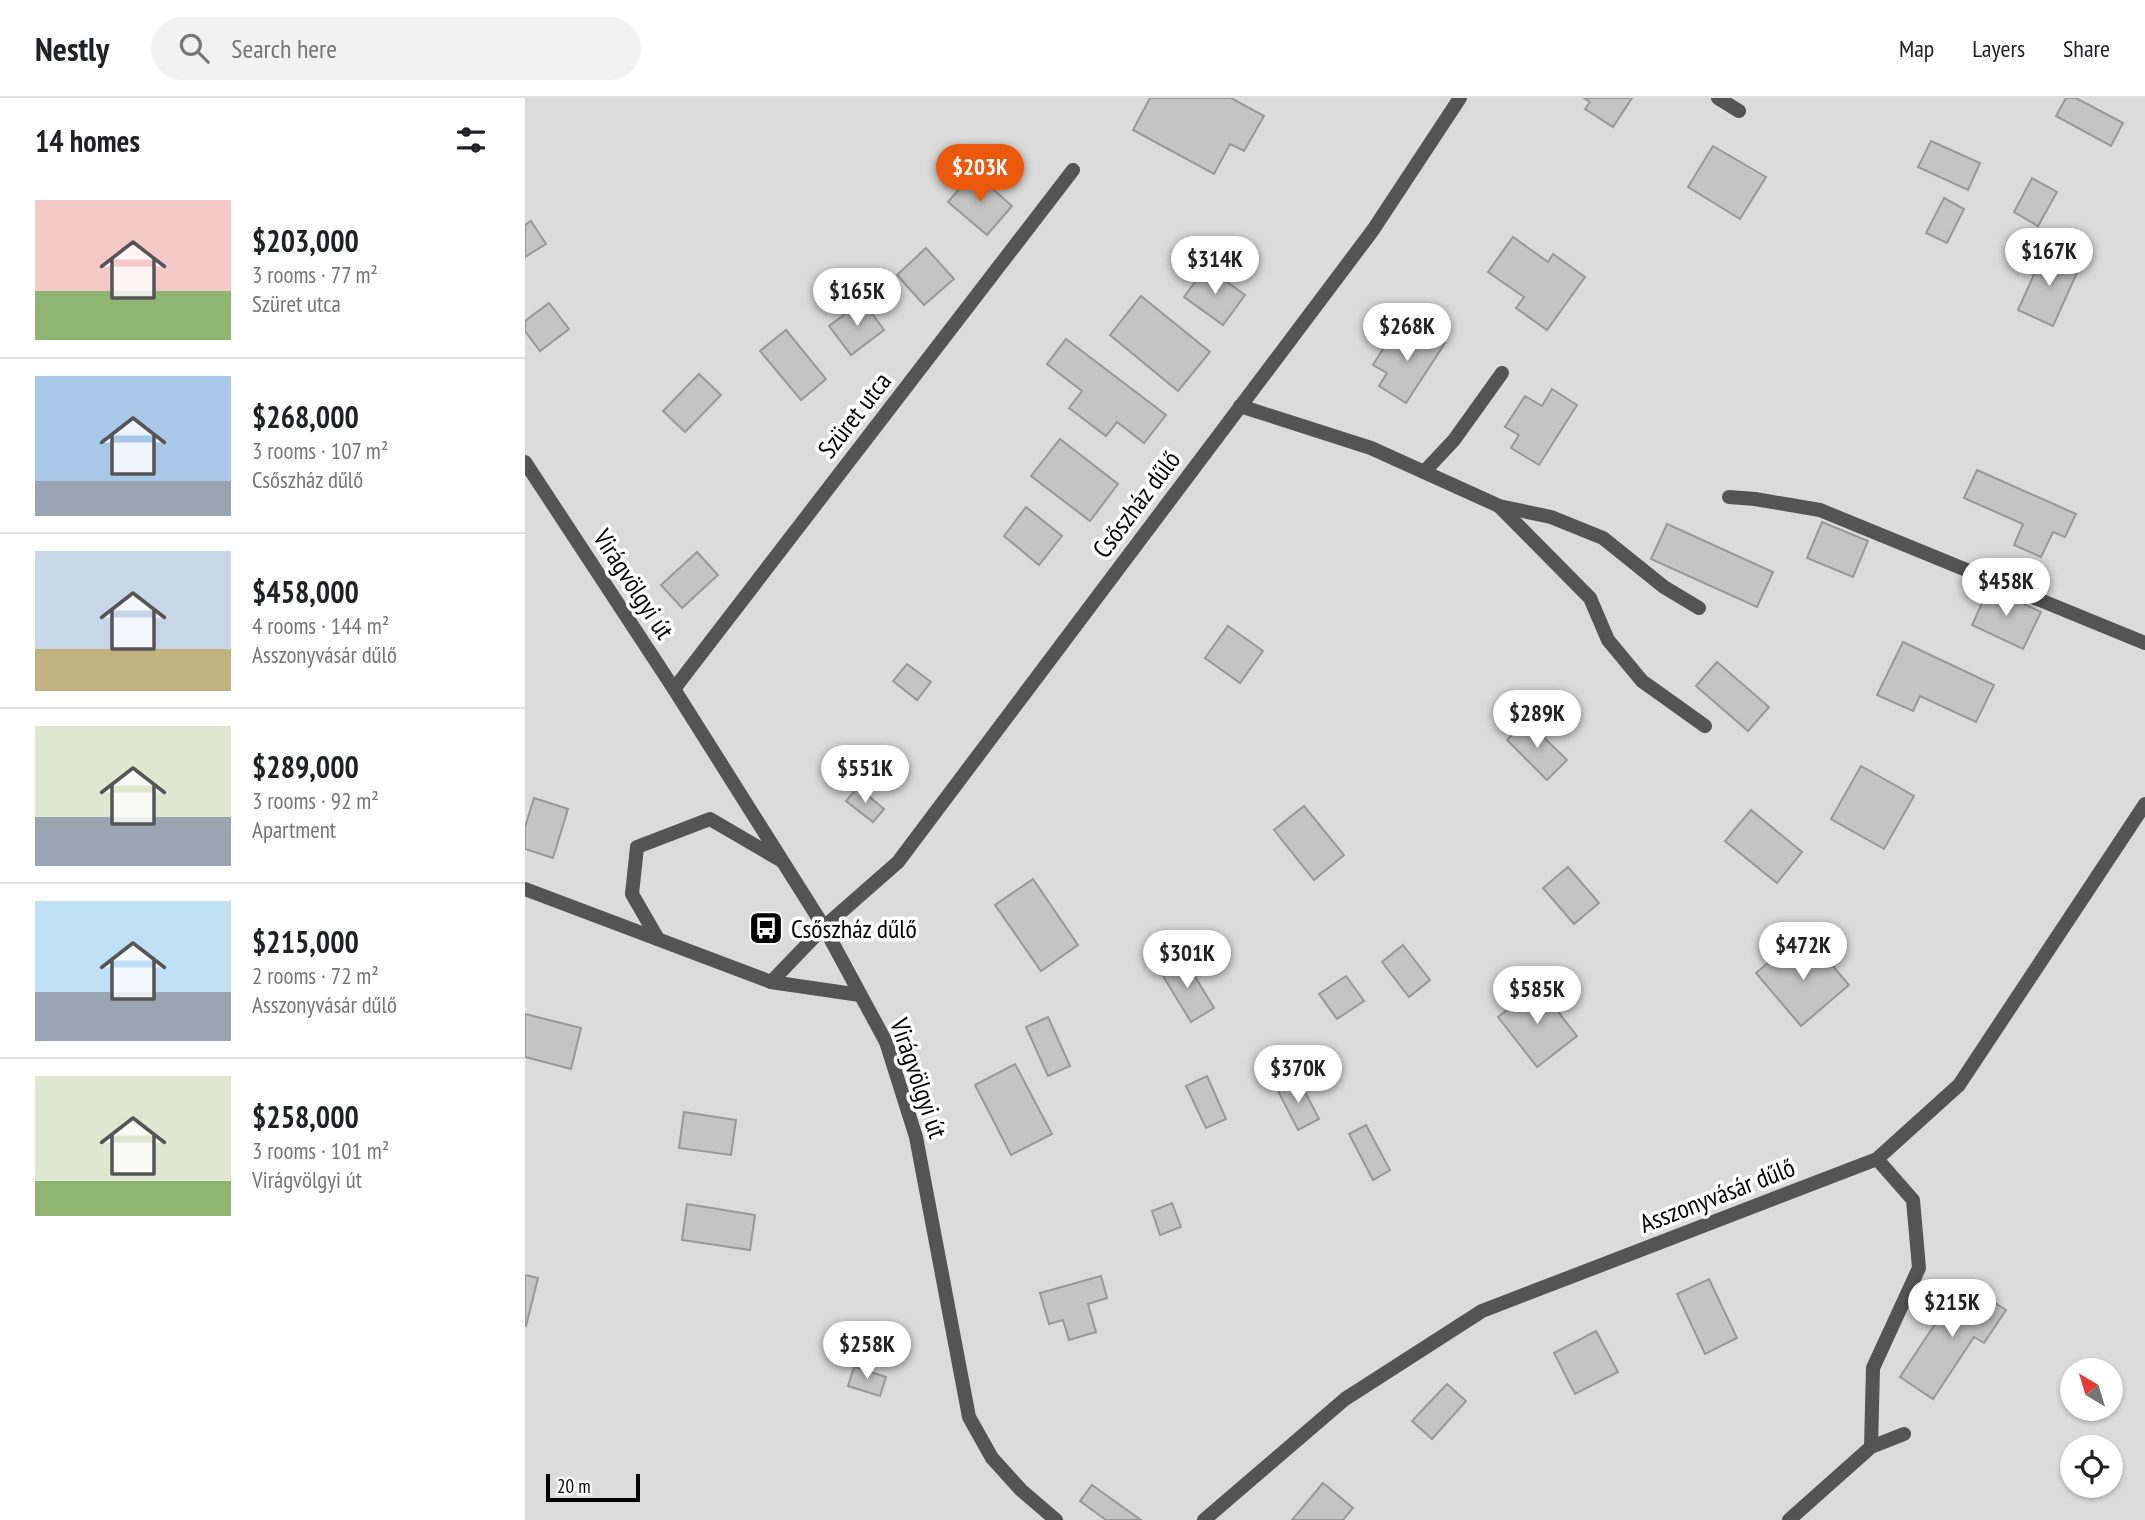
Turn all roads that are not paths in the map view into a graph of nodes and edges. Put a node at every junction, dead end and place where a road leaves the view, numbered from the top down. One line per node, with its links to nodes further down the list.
1 (1460, 98): 6 (street, Csőszház dűlő)
2 (1718, 98): 3 (street)
3 (1739, 111)
4 (1073, 170): 13 (street, Szüret utca)
5 (1502, 373): 8 (street)
6 (1240, 406): 8 (street); 18 (street, Csőszház dűlő)
7 (525, 462): 13 (street, Virágvölgyi út)
8 (1424, 472): 10 (street)
9 (1729, 497): 12 (street)
10 (1499, 506): 11 (street); 14 (street)
11 (1699, 608)
12 (2145, 643)
13 (674, 689): 16 (street, Virágvölgyi út)
14 (1705, 726)
15 (2145, 804): 22 (street, Asszonyvásár dűlő)
16 (782, 861): 18 (street, Virágvölgyi út); 19 (street)
17 (525, 889): 19 (street)
18 (824, 927): 20 (street, Csőszház dűlő); 21 (street, Virágvölgyi út)
19 (658, 939): 20 (street)
20 (771, 982): 21 (street)
21 (860, 995): 25 (street, Virágvölgyi út)
22 (1877, 1159): 24 (street); 26 (street, Asszonyvásár dűlő)
23 (1904, 1434): 24 (street)
24 (1871, 1447): 27 (street)
25 (1056, 1520)
26 (1204, 1520)
27 (1789, 1520)

